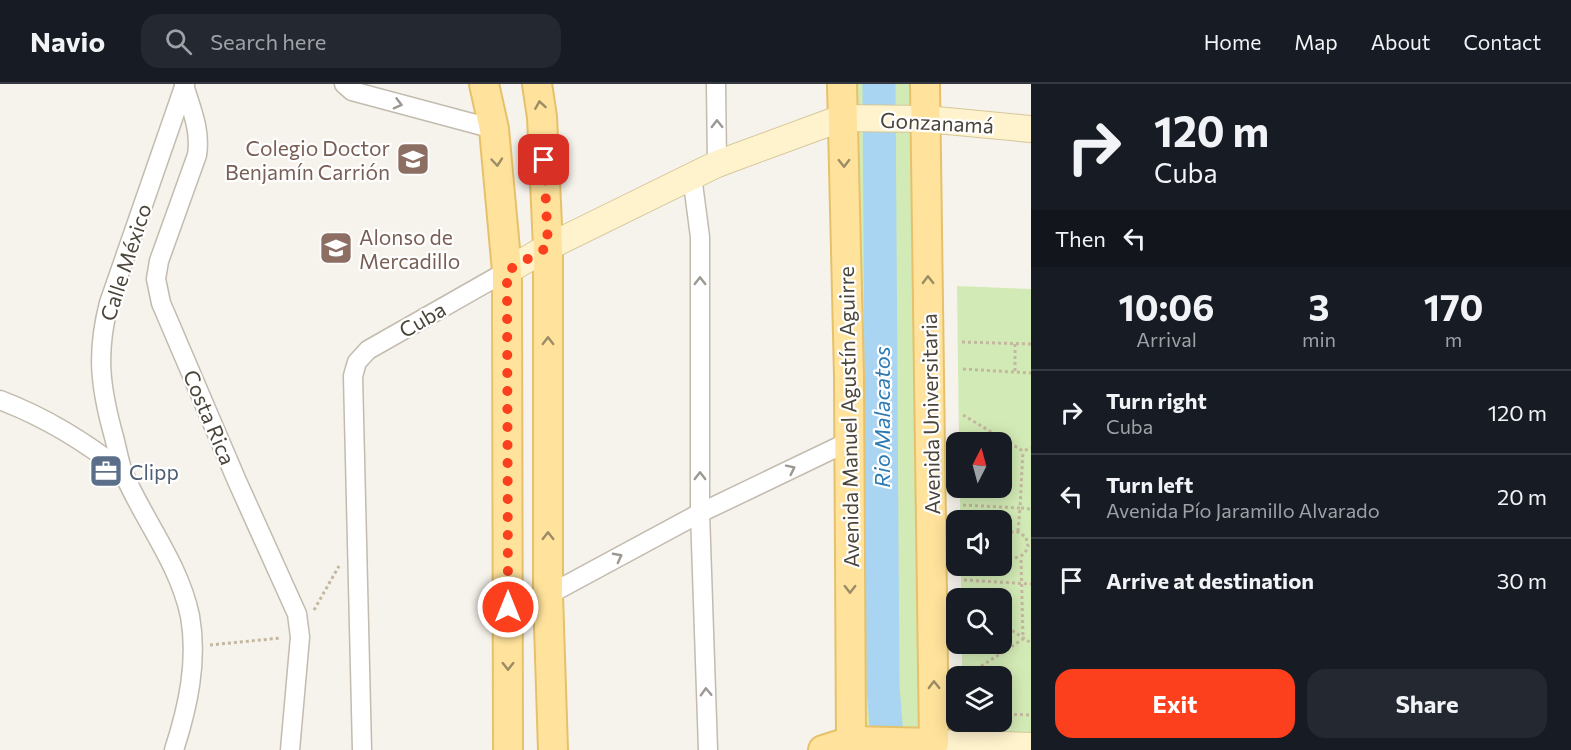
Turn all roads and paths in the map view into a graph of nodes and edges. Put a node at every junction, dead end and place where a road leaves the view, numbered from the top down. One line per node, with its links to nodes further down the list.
1 (344, 84): 10 (street, one-way to 10)
2 (484, 84): 10 (main road)
3 (537, 84): 14 (main road, one-way to 3)
4 (716, 84): 12 (street, one-way to 4)
5 (842, 84): 8 (main road, Avenida Manuel Agustín Aguirre)
6 (926, 84): 9 (main road, Avenida Universitaria)
7 (184, 85): 27 (street, Calle México); 44 (street, Costa Rica)
8 (853, 118): 9 (street, Gonzanamá); 12 (street, Cuba); 24 (main road, Avenida Manuel Agustín Aguirre, one-way to 24)
9 (914, 119): 11 (street, Gonzanamá); 51 (main road, Avenida Universitaria, one-way to 9)
10 (494, 129): 15 (main road, one-way to 15)
11 (1031, 129)
12 (717, 164): 13 (street, Cuba)
13 (692, 176): 14 (street, Cuba); 31 (street, one-way to 13)
14 (548, 247): 15 (street, Cuba); 41 (main road, one-way to 14)
15 (507, 271): 37 (street, Cuba); 42 (main road)
16 (962, 342): 17 (path)
17 (1015, 344): 18 (path); 20 (path)
18 (1031, 344)
19 (963, 369): 20 (path)
20 (1015, 372): 21 (path)
21 (1031, 373)
22 (0, 399): 27 (street)
23 (963, 415): 26 (path)
24 (850, 441): 31 (street, one-way to 24); 52 (main road, Avenida Manuel Agustín Aguirre, one-way to 52)
25 (1031, 448): 26 (path)
26 (1023, 451): 29 (path)
27 (123, 471): 47 (street, Calle México)
28 (963, 505): 29 (path)
29 (1020, 508): 30 (path); 33 (path)
30 (1031, 509)
31 (700, 513): 41 (street, one-way to 31); 59 (street, one-way to 31)
32 (1012, 532): 33 (path)
33 (1018, 532): 34 (path)
34 (1030, 546): 35 (path)
35 (1021, 557): 36 (path); 39 (path)
36 (1012, 558)
37 (357, 564): 44 (path); 56 (street, Cuba)
38 (964, 580): 39 (path)
39 (1020, 584): 40 (path); 45 (path)
40 (1031, 584)
41 (548, 595): 42 (street); 58 (main road)
42 (508, 607): 57 (main road, one-way to 57)
43 (1012, 631): 45 (path)
44 (300, 637): 47 (path); 55 (street, Costa Rica)
45 (1023, 639): 46 (path); 48 (path)
46 (1031, 643)
47 (194, 647): 54 (street, Calle México)
48 (981, 666)
49 (1012, 714): 50 (path)
50 (1031, 715)
51 (930, 743): 52 (main road); 53 (street)
52 (855, 744): 60 (main road)
53 (1031, 746)
54 (174, 750)
55 (290, 750)
56 (362, 750)
57 (508, 750)
58 (553, 750)
59 (708, 750)
60 (823, 750)

